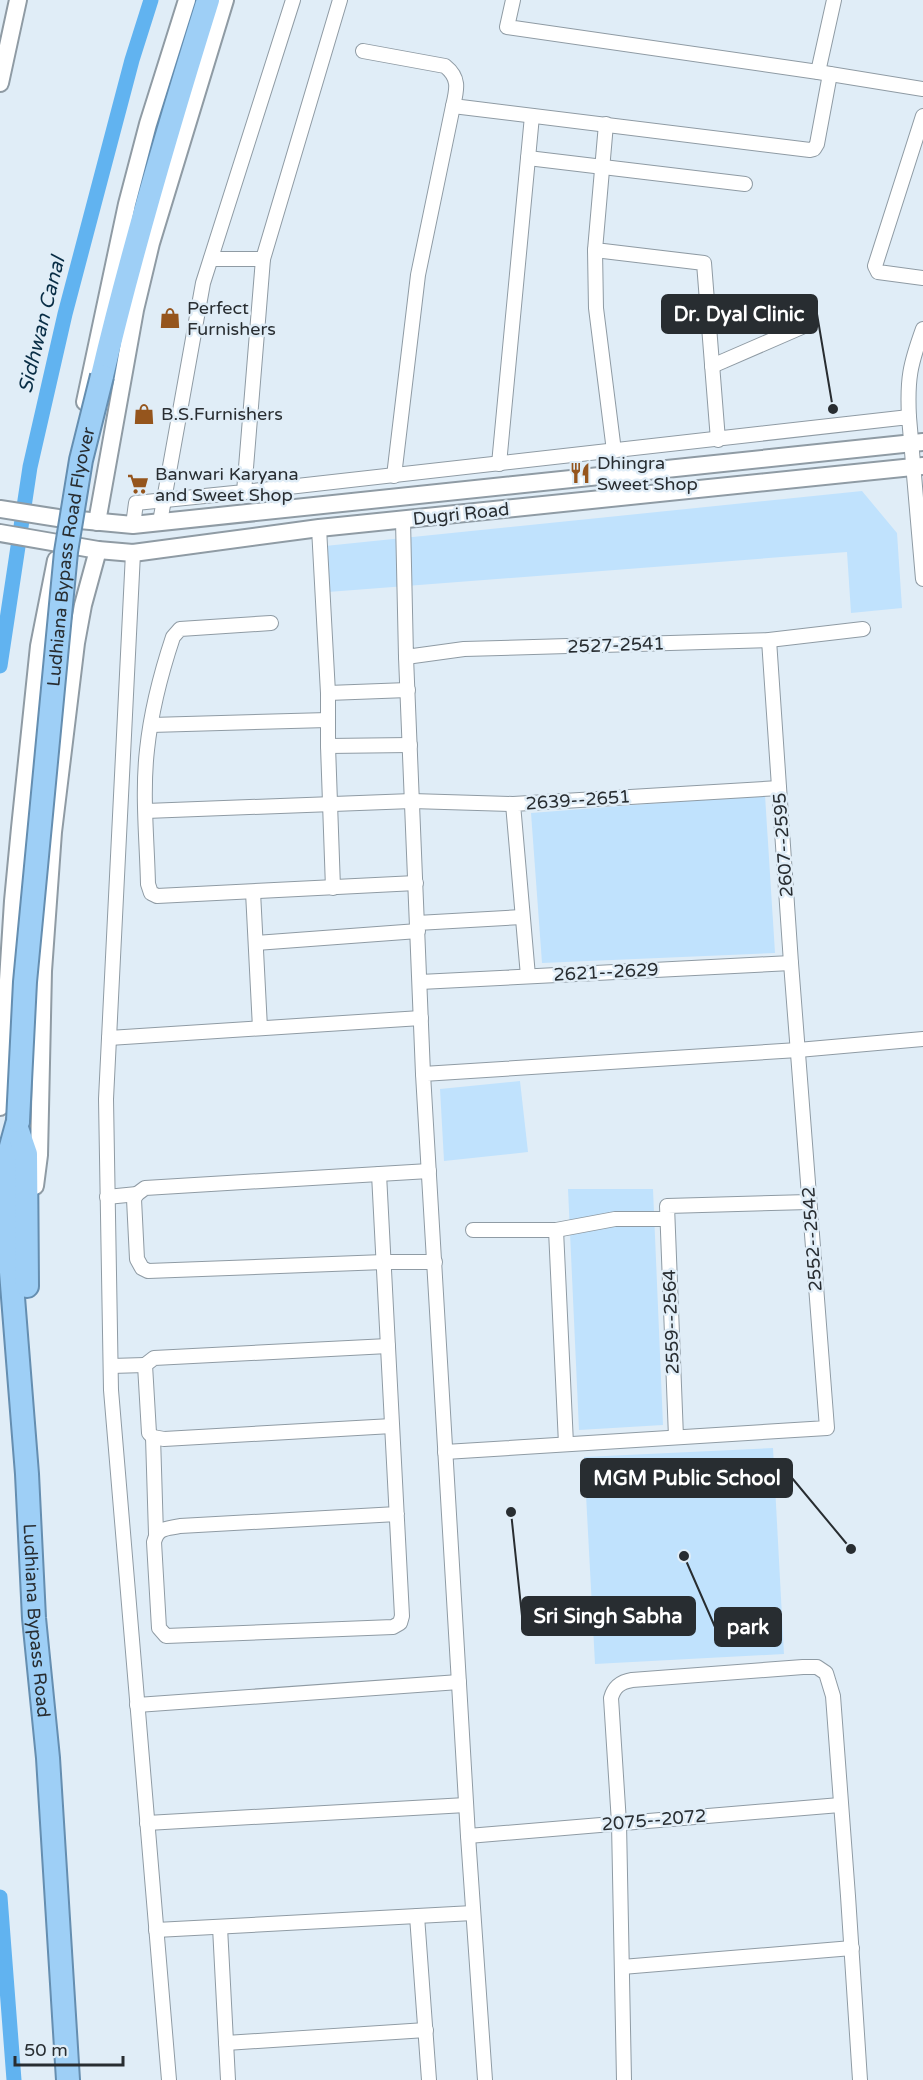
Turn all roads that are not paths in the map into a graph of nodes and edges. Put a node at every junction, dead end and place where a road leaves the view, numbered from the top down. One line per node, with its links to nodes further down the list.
1 (18, 0): 11 (street)
2 (187, 0): 38 (street)
3 (207, 0): 80 (highway, Ludhiana Bypass Road Flyover, bridge)
4 (225, 0): 40 (street)
5 (293, 0): 22 (street)
6 (340, 0): 23 (street)
7 (513, 0): 10 (street)
8 (834, 0): 10 (street)
9 (363, 51): 13 (street)
10 (824, 73): 12 (street); 16 (street)
11 (0, 83)
12 (923, 89)
13 (453, 106): 14 (street); 34 (street)
14 (532, 116): 16 (street); 18 (street)
15 (923, 116): 17 (street)
16 (606, 124): 19 (street)
17 (920, 138): 24 (street)
18 (528, 158): 19 (street); 32 (street)
19 (602, 167): 20 (street); 21 (street)
20 (745, 183)
21 (595, 250): 27 (street); 31 (street)
22 (211, 259): 23 (street); 36 (street)
23 (263, 259): 35 (street)
24 (923, 278)
25 (811, 323): 27 (street)
26 (923, 329): 28 (street)
27 (712, 366): 29 (street)
28 (909, 417): 29 (street); 30 (street)
29 (718, 440): 31 (street)
30 (918, 443): 33 (street); 41 (street, Dugri Road)
31 (614, 451): 32 (street)
32 (499, 464): 34 (street)
33 (918, 467): 39 (street, Dugri Road); 48 (street)
34 (394, 476): 35 (street)
35 (244, 492): 36 (street)
36 (164, 500): 41 (street); 42 (street)
37 (0, 509): 38 (street, Dugri Road)
38 (61, 518): 40 (street, Dugri Road); 45 (street)
39 (403, 520): 43 (street, Dugri Road); 52 (street)
40 (97, 522): 42 (street, Dugri Road)
41 (160, 522): 42 (street, Dugri Road)
42 (133, 525)
43 (319, 528): 47 (street, Dugri Road); 54 (street)
44 (0, 533): 45 (street, Dugri Road)
45 (57, 543): 46 (street, Dugri Road); 79 (street)
46 (98, 550): 47 (street, Dugri Road); 86 (street)
47 (133, 553): 75 (street)
48 (923, 579)
49 (271, 622): 56 (street)
50 (863, 629): 51 (street, 2527-2541)
51 (769, 640): 52 (street, 2527-2541); 59 (street, 2607--2595)
52 (406, 657): 53 (street)
53 (408, 690): 54 (street); 57 (street)
54 (328, 693): 55 (street)
55 (328, 720): 56 (street); 58 (street)
56 (151, 725): 63 (street)
57 (410, 745): 58 (street); 60 (street)
58 (328, 746): 61 (street)
59 (779, 788): 62 (street, 2639--2651); 70 (street, 2607--2595)
60 (412, 801): 61 (street); 62 (street); 64 (street)
61 (330, 804): 63 (street); 65 (street)
62 (513, 804): 67 (street, 2639--2651)
63 (146, 811): 66 (street)
64 (416, 883): 65 (street); 68 (street)
65 (333, 888): 66 (street)
66 (253, 892): 69 (street)
67 (522, 917): 68 (street); 71 (street, 2639--2651)
68 (417, 927): 69 (street); 72 (street)
69 (256, 943): 74 (street)
70 (791, 963): 71 (street, 2621--2629); 77 (street, 2607--2595)
71 (528, 976): 72 (street, 2621--2629)
72 (420, 982): 73 (street)
73 (421, 1018): 74 (street); 78 (street)
74 (260, 1028): 75 (street)
75 (109, 1038): 85 (street)
76 (923, 1039): 77 (street)
77 (798, 1050): 78 (street); 87 (street, 2552--2542)
78 (423, 1074): 82 (street)
79 (0, 1107)
80 (18, 1125): 81 (highway, Ludhiana Bypass Road Flyover); 86 (highway, Ludhiana Bypass Road Flyover)
81 (4, 1152): 118 (highway, Ludhiana Bypass Road)
82 (429, 1171): 83 (street); 92 (street)
83 (379, 1174): 84 (street); 91 (street)
84 (136, 1194): 85 (street); 91 (street)
85 (107, 1197): 95 (street)
86 (28, 1198): 119 (highway, Ludhiana Bypass Road)
87 (809, 1202): 88 (street); 98 (street, 2552--2542)
88 (667, 1213): 90 (street); 98 (street, 2559--2564)
89 (474, 1230): 90 (street)
90 (556, 1230): 99 (street)
91 (384, 1262): 92 (street); 93 (street)
92 (435, 1262): 100 (street)
93 (388, 1346): 94 (street); 96 (street)
94 (145, 1365): 95 (street); 97 (street)
95 (111, 1366): 104 (street)
96 (392, 1426): 97 (street); 101 (street)
97 (153, 1437): 102 (street)
98 (676, 1437): 99 (street)
99 (566, 1444): 100 (street)
100 (446, 1452): 103 (street)
101 (397, 1514): 102 (street); 102 (street)
102 (156, 1534)
103 (459, 1682): 104 (street); 105 (street)
104 (137, 1706): 107 (street)
105 (466, 1804): 107 (street); 109 (street)
106 (840, 1805): 108 (street, 2075--2072); 108 (street); 114 (street)
107 (147, 1823): 113 (street)
108 (619, 1823): 109 (street, 2075--2072); 115 (street)
109 (468, 1836): 110 (street)
110 (473, 1913): 111 (street); 123 (street)
111 (417, 1916): 112 (street); 116 (street)
112 (220, 1927): 113 (street); 117 (street)
113 (156, 1930): 120 (street)
114 (852, 1948): 115 (street); 125 (street)
115 (622, 1967): 124 (street)
116 (426, 2030): 117 (street); 122 (street)
117 (226, 2043): 121 (street)
118 (68, 2080)
119 (83, 2080)
120 (169, 2080)
121 (228, 2080)
122 (429, 2080)
123 (485, 2080)
124 (624, 2080)
125 (860, 2080)

